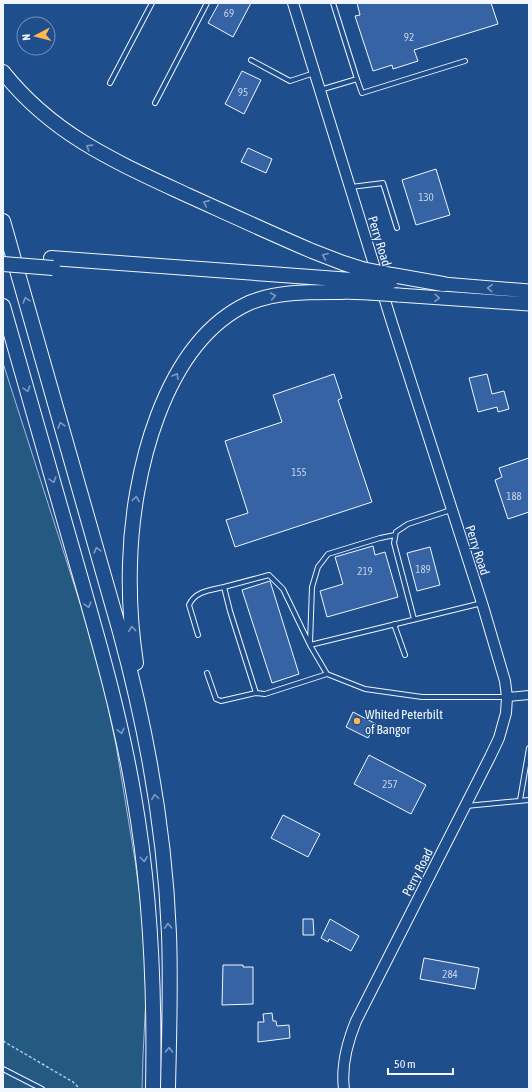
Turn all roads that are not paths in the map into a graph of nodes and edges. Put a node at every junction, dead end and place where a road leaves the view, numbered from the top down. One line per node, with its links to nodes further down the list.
1 (152, 3): 10 (lane)
2 (207, 3): 12 (lane)
3 (292, 3): 8 (street, Perry Road)
4 (333, 3): 9 (lane)
5 (251, 60): 8 (lane)
6 (465, 61): 9 (lane)
7 (3, 72): 19 (highway, one-way to 7)
8 (314, 73): 11 (street, Perry Road)
9 (356, 78): 11 (lane)
10 (110, 83)
11 (320, 90): 13 (street, Perry Road)
12 (155, 103)
13 (350, 187): 15 (lane); 28 (street, Perry Road)
14 (3, 221): 43 (highway, one-way to 14)
15 (398, 228)
16 (3, 255): 17 (highway)
17 (52, 263): 18 (highway, bridge); 19 (highway); 23 (highway)
18 (3, 264)
19 (365, 281): 20 (highway, bridge); 20 (highway, bridge); 23 (highway)
20 (395, 284): 21 (highway); 24 (highway, one-way to 24)
21 (443, 284): 22 (highway, one-way to 21)
22 (529, 291)
23 (342, 292): 43 (highway, one-way to 23)
24 (529, 304)
25 (3, 306): 27 (highway)
26 (3, 322): 27 (highway)
27 (16, 352): 49 (highway, one-way to 49)
28 (452, 510): 29 (lane); 31 (street, Perry Road)
29 (395, 535): 32 (lane); 35 (lane)
30 (224, 587): 34 (lane); 35 (lane); 39 (lane)
31 (482, 603): 32 (lane); 41 (street, Perry Road)
32 (414, 619): 33 (lane)
33 (394, 624): 35 (lane); 36 (lane)
34 (198, 635)
35 (310, 645): 38 (lane)
36 (405, 655)
37 (208, 672): 39 (lane)
38 (328, 674): 39 (lane); 41 (lane)
39 (256, 693)
40 (529, 695): 41 (street)
41 (507, 697): 46 (street, Perry Road)
42 (529, 748): 44 (lane)
43 (148, 751): 50 (highway, one-way to 43)
44 (520, 800): 45 (lane); 46 (lane)
45 (529, 800)
46 (465, 806): 51 (street, Perry Road)
47 (3, 1069): 48 (lane)
48 (42, 1089)
49 (153, 1089)
50 (168, 1089)
51 (344, 1089)

